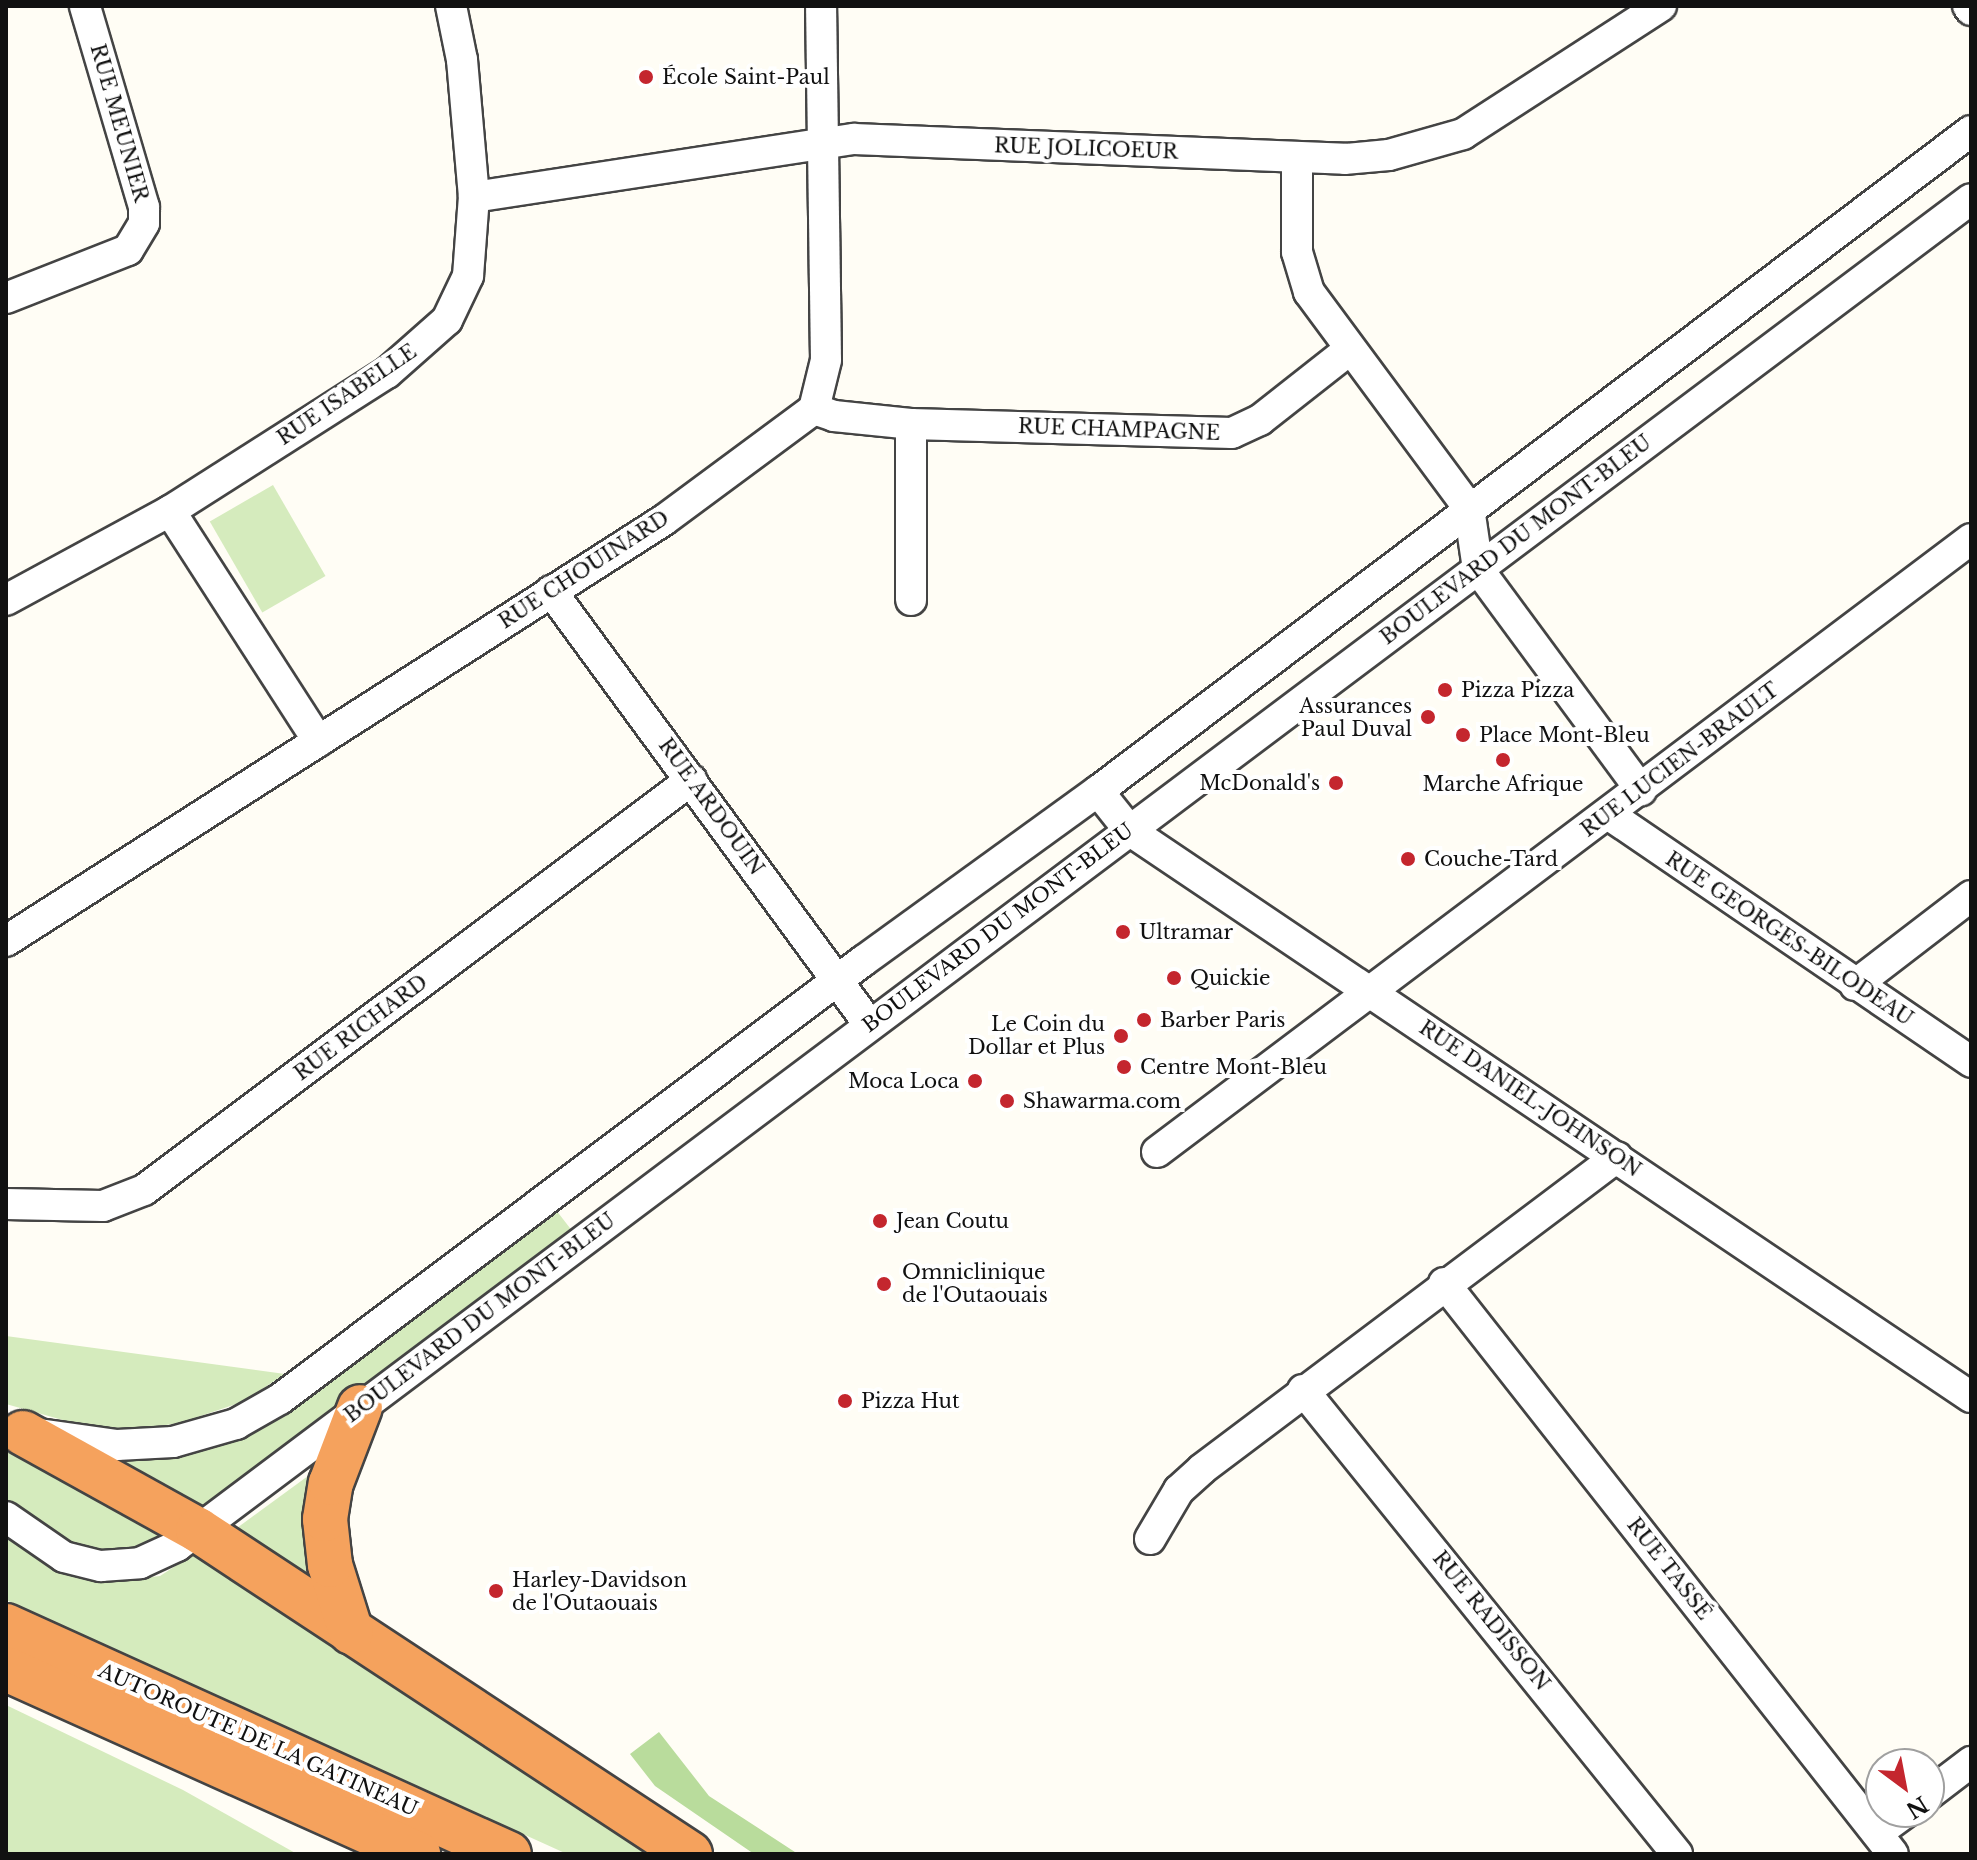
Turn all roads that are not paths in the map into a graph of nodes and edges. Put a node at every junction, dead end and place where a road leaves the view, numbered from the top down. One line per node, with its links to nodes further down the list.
1 (85, 6): 10 (street, RUE MEUNIER)
2 (451, 6): 8 (street, RUE ISABELLE)
3 (821, 6): 6 (street)
4 (1661, 6): 7 (street, RUE JOLICOEUR)
5 (1971, 131): 14 (street)
6 (822, 141): 7 (street, RUE JOLICOEUR); 8 (street, RUE JOLICOEUR); 12 (street)
7 (1297, 157): 11 (street)
8 (474, 197): 15 (street, RUE ISABELLE)
9 (1971, 199): 17 (street, BOULEVARD DU MONT-BLEU)
10 (6, 298)
11 (1349, 350): 13 (street, RUE CHAMPAGNE); 14 (street)
12 (814, 409): 13 (street, RUE CHAMPAGNE); 18 (street, RUE CHOUINARD)
13 (911, 424): 20 (street)
14 (1469, 508): 17 (street); 21 (street)
15 (170, 511): 19 (street, RUE ISABELLE); 23 (street)
16 (1971, 539): 25 (street, RUE LUCIEN-BRAULT)
17 (1478, 569): 22 (street, BOULEVARD DU MONT-BLEU); 25 (street)
18 (551, 591): 23 (street, RUE CHOUINARD); 24 (street, RUE ARDOUIN)
19 (6, 600)
20 (911, 600)
21 (1228, 692): 22 (street); 26 (street)
22 (1259, 734): 28 (street, BOULEVARD DU MONT-BLEU)
23 (318, 741): 30 (street, RUE CHOUINARD)
24 (691, 780): 31 (street, RUE ARDOUIN); 38 (street, RUE RICHARD)
25 (1641, 790): 27 (street, RUE LUCIEN-BRAULT)
26 (1098, 791): 28 (street, RUE DANIEL-JOHNSON); 31 (street)
27 (1608, 814): 32 (street, RUE GEORGES-BILODEAU); 33 (street, RUE LUCIEN-BRAULT)
28 (1129, 830): 33 (street, RUE DANIEL-JOHNSON); 34 (street, BOULEVARD DU MONT-BLEU)
29 (1971, 896): 32 (street)
30 (6, 941)
31 (838, 980): 34 (street, RUE ARDOUIN); 43 (street)
32 (1855, 985): 35 (street, RUE GEORGES-BILODEAU)
33 (1372, 992): 36 (street, RUE LUCIEN-BRAULT); 37 (street, RUE DANIEL-JOHNSON)
34 (869, 1024): 42 (street, BOULEVARD DU MONT-BLEU)
35 (1971, 1062)
36 (1157, 1152)
37 (1617, 1157): 39 (street); 41 (street, RUE DANIEL-JOHNSON)
38 (6, 1204)
39 (1444, 1283): 40 (street); 53 (street, RUE TASSÉ)
40 (1303, 1390): 46 (street); 58 (street, RUE RADISSON)
41 (1971, 1397)
42 (360, 1407): 45 (street, BOULEVARD DU MONT-BLEU); 48 (highway)
43 (15, 1430): 45 (highway)
44 (6, 1517): 45 (street, BOULEVARD DU MONT-BLEU)
45 (198, 1530): 48 (highway)
46 (1150, 1539)
47 (6, 1626): 56 (highway, AUTOROUTE DE LA GATINEAU)
48 (351, 1632): 57 (highway)
49 (6, 1669): 50 (highway, AUTOROUTE DE LA GATINEAU)
50 (210, 1761): 54 (highway); 55 (highway, AUTOROUTE DE LA GATINEAU)
51 (1971, 1762): 52 (street)
52 (1945, 1782)
53 (1885, 1844)
54 (351, 1854)
55 (418, 1854)
56 (509, 1854)
57 (690, 1854)
58 (1677, 1854)

